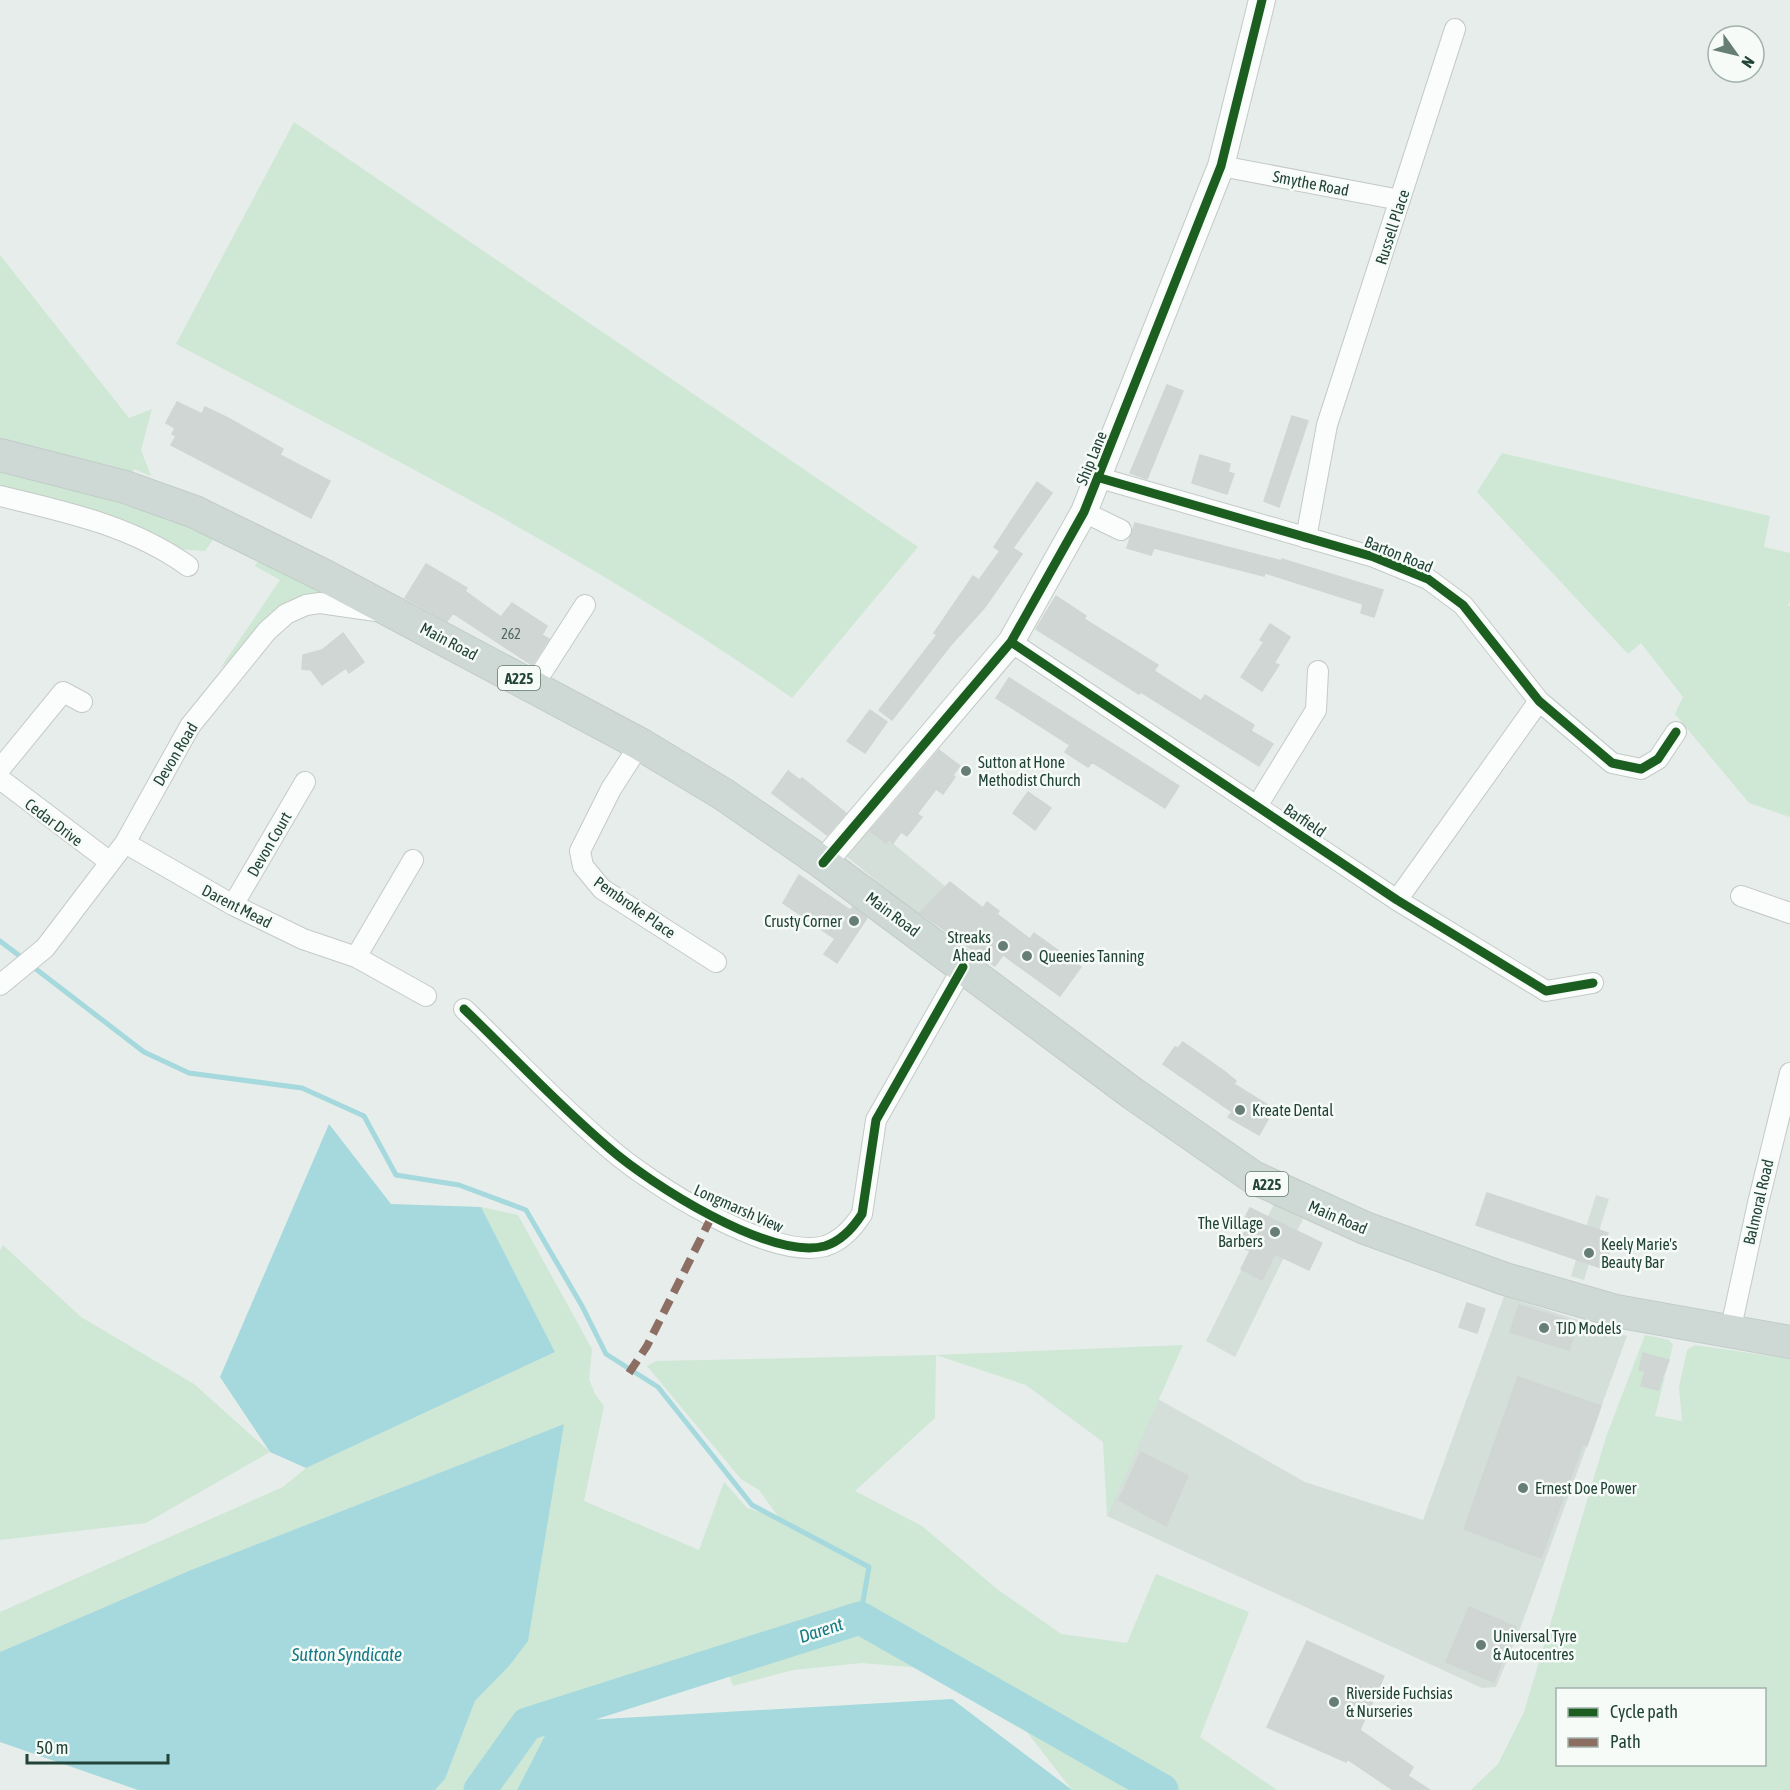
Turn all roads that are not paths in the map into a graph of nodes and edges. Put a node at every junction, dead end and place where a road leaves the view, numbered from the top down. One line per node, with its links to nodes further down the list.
1 (1262, 0): 3 (street, Ship Lane)
2 (1455, 29): 4 (street, Russell Place)
3 (1221, 166): 4 (street, Smythe Road); 6 (street, Ship Lane)
4 (1400, 200): 10 (street, Russell Place)
5 (0, 455): 13 (main road, Main Road / A225)
6 (1100, 478): 8 (street, Ship Lane); 10 (street, Barton Road)
7 (0, 496): 11 (street)
8 (1084, 512): 9 (street); 14 (street, Ship Lane)
9 (1121, 531)
10 (1306, 538): 17 (street, Barton Road)
11 (188, 567)
12 (585, 605): 16 (street)
13 (397, 613): 16 (main road, Main Road / A225); 25 (street, Devon Road)
14 (1011, 642): 24 (street, Barfield); 28 (street, Ship Lane)
15 (1318, 671): 24 (street, Barfield)
16 (533, 686): 20 (main road, Main Road / A225)
17 (1539, 701): 19 (street, Barton Road); 30 (street)
18 (82, 702): 21 (street)
19 (1677, 732)
20 (640, 744): 28 (main road, Main Road / A225); 34 (street, Pembroke Place)
21 (0, 769)
22 (0, 779): 27 (street, Cedar Drive)
23 (305, 782): 31 (street, Devon Court)
24 (1257, 806): 30 (street, Barfield)
25 (125, 843): 27 (street, Devon Road); 31 (street, Darent Mead)
26 (413, 860): 33 (street)
27 (110, 862): 37 (street, Devon Road)
28 (823, 862): 35 (main road, Main Road / A225)
29 (1741, 896): 32 (street)
30 (1397, 900): 36 (street, Barfield)
31 (233, 905): 33 (street, Darent Mead)
32 (1790, 913)
33 (356, 957): 38 (street, Darent Mead)
34 (716, 962)
35 (963, 967): 39 (street, Longmarsh View); 41 (main road, Main Road / A225)
36 (1593, 982)
37 (1, 984)
38 (426, 996)
39 (464, 1009)
40 (1790, 1073): 41 (street, Balmoral Road)
41 (1730, 1332): 42 (main road, Main Road / A225)
42 (1790, 1342)

